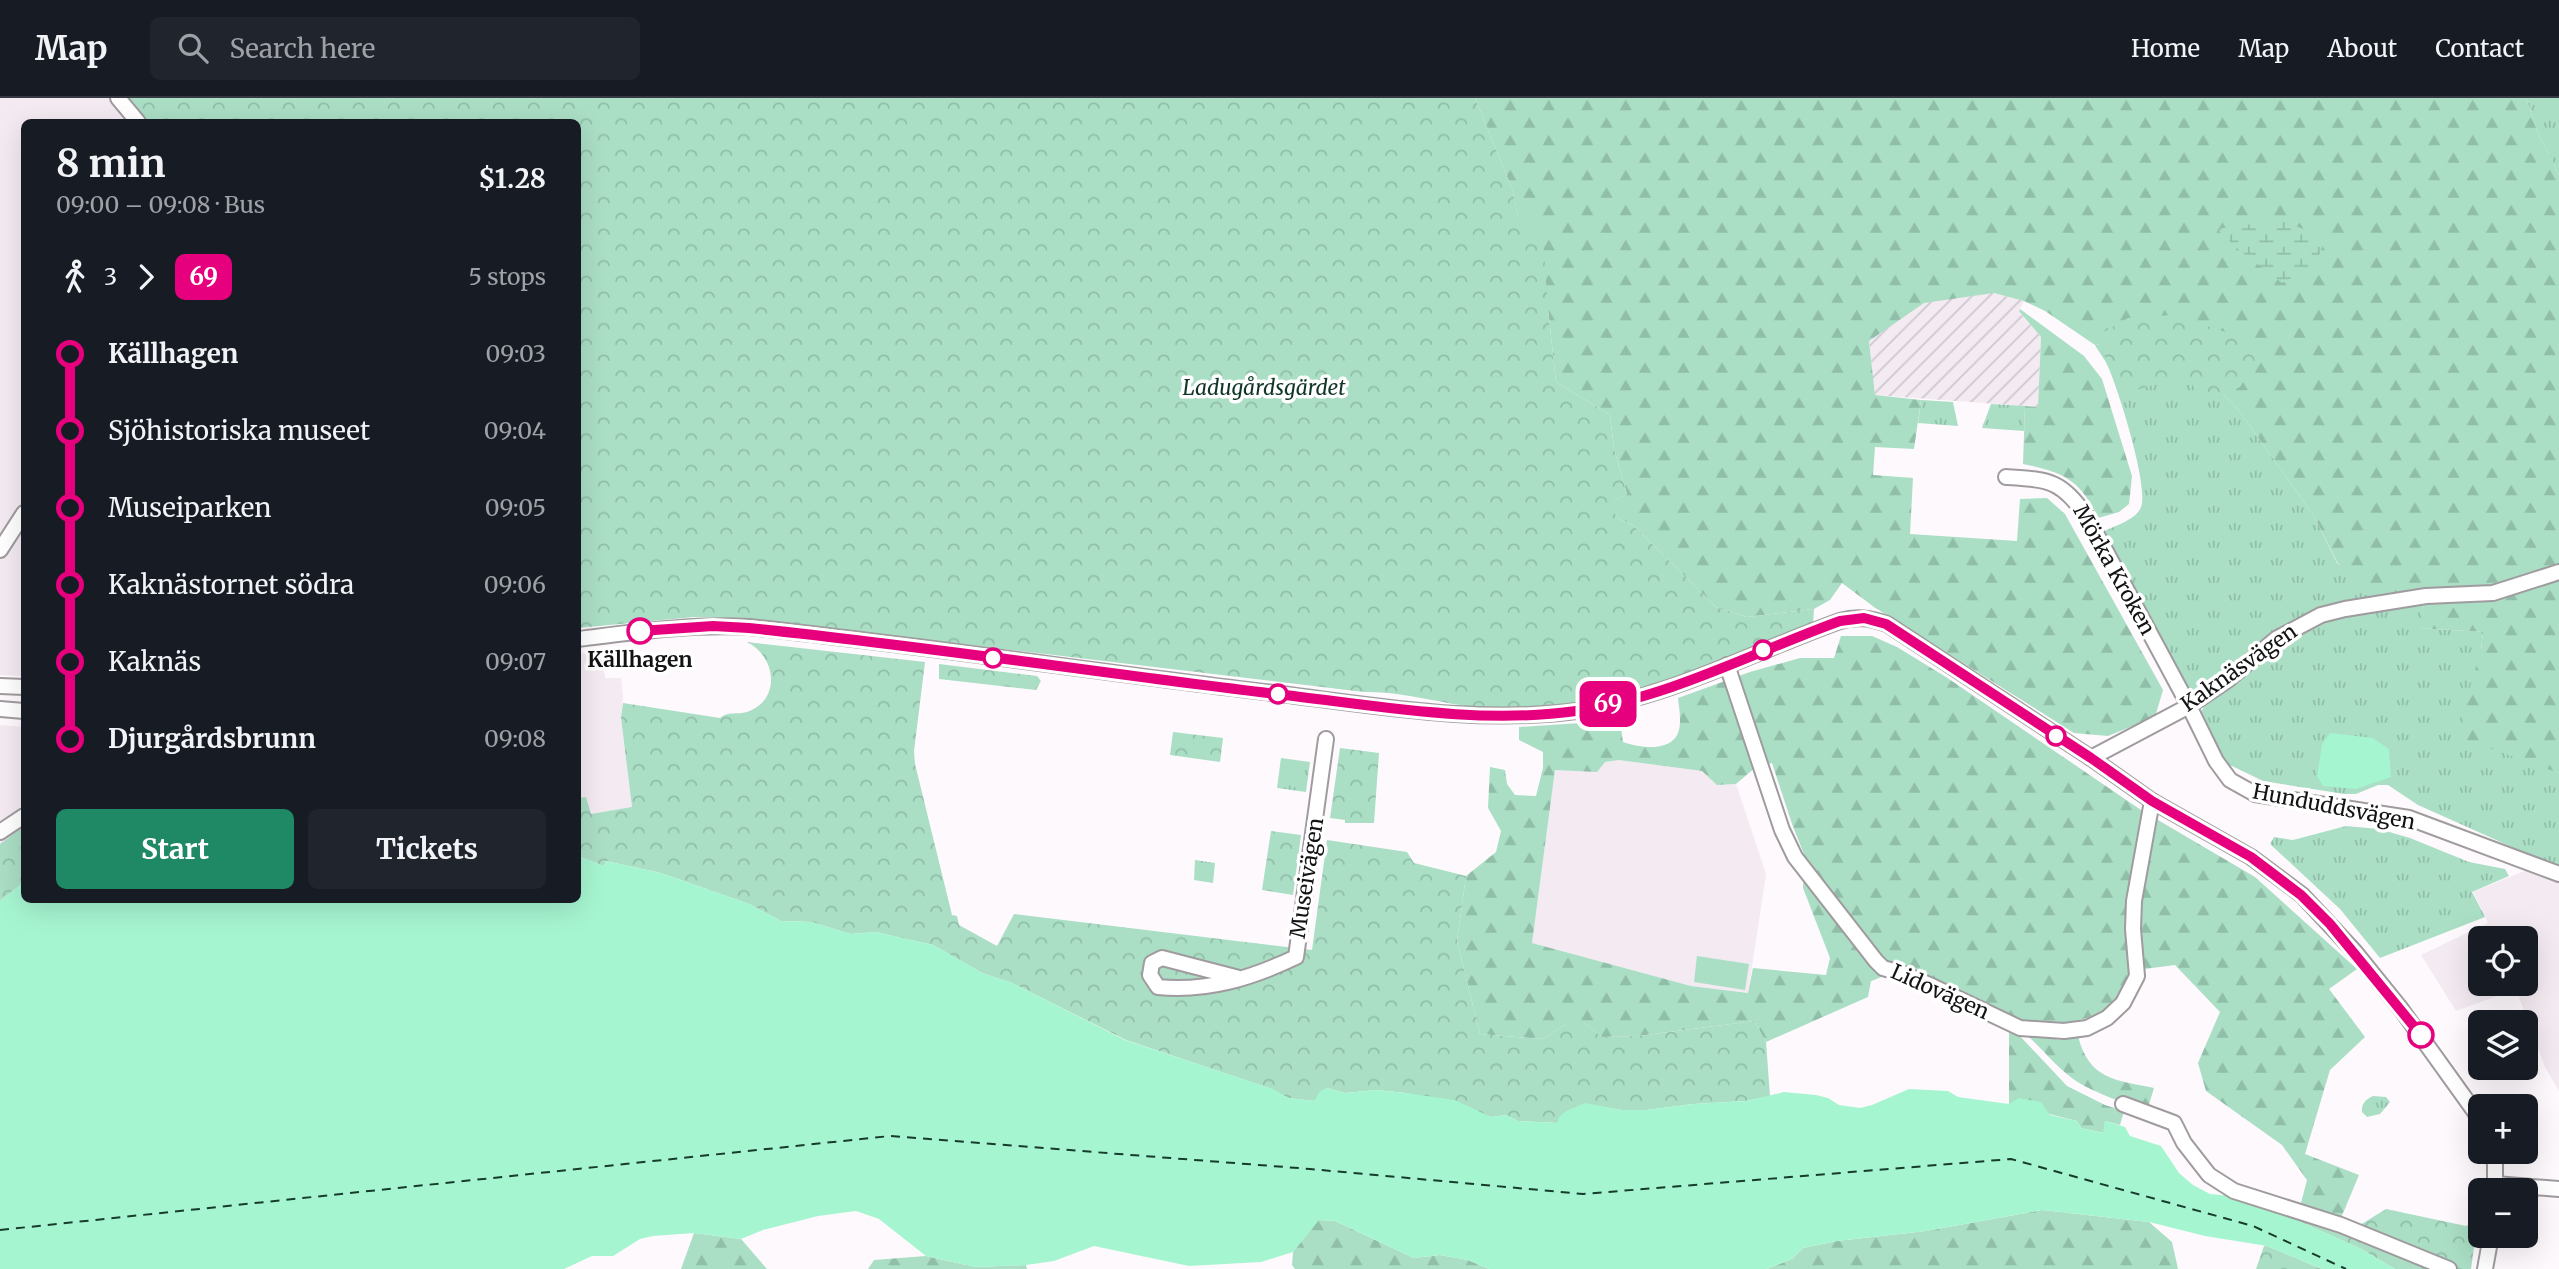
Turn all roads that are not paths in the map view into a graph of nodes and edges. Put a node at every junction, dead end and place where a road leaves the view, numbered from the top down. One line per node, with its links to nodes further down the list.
1 (118, 98): 2 (street)
2 (136, 119)
3 (2006, 477): 11 (street, Mörka Kroken)
4 (21, 518): 5 (street)
5 (0, 550)
6 (2559, 572): 11 (street, Kaknäsvägen)
7 (581, 639): 8 (street)
8 (1727, 665): 15 (street); 16 (street, Lidovägen)
9 (0, 686): 10 (street)
10 (21, 687)
11 (2189, 706): 15 (street, Kaknäsvägen); 19 (street, Hunduddsvägen)
12 (0, 709): 13 (street)
13 (21, 710)
14 (1326, 739): 20 (street, Museivägen)
15 (2091, 758): 16 (street)
16 (2152, 801): 21 (street)
17 (21, 818): 18 (street)
18 (0, 832)
19 (2559, 874)
20 (1239, 978): 20 (street, Museivägen)
21 (2468, 1102)
22 (2123, 1104): 26 (street)
23 (2538, 1188): 24 (street)
24 (2559, 1189)
25 (2489, 1248): 27 (street)
26 (2449, 1269)
27 (2485, 1269)

